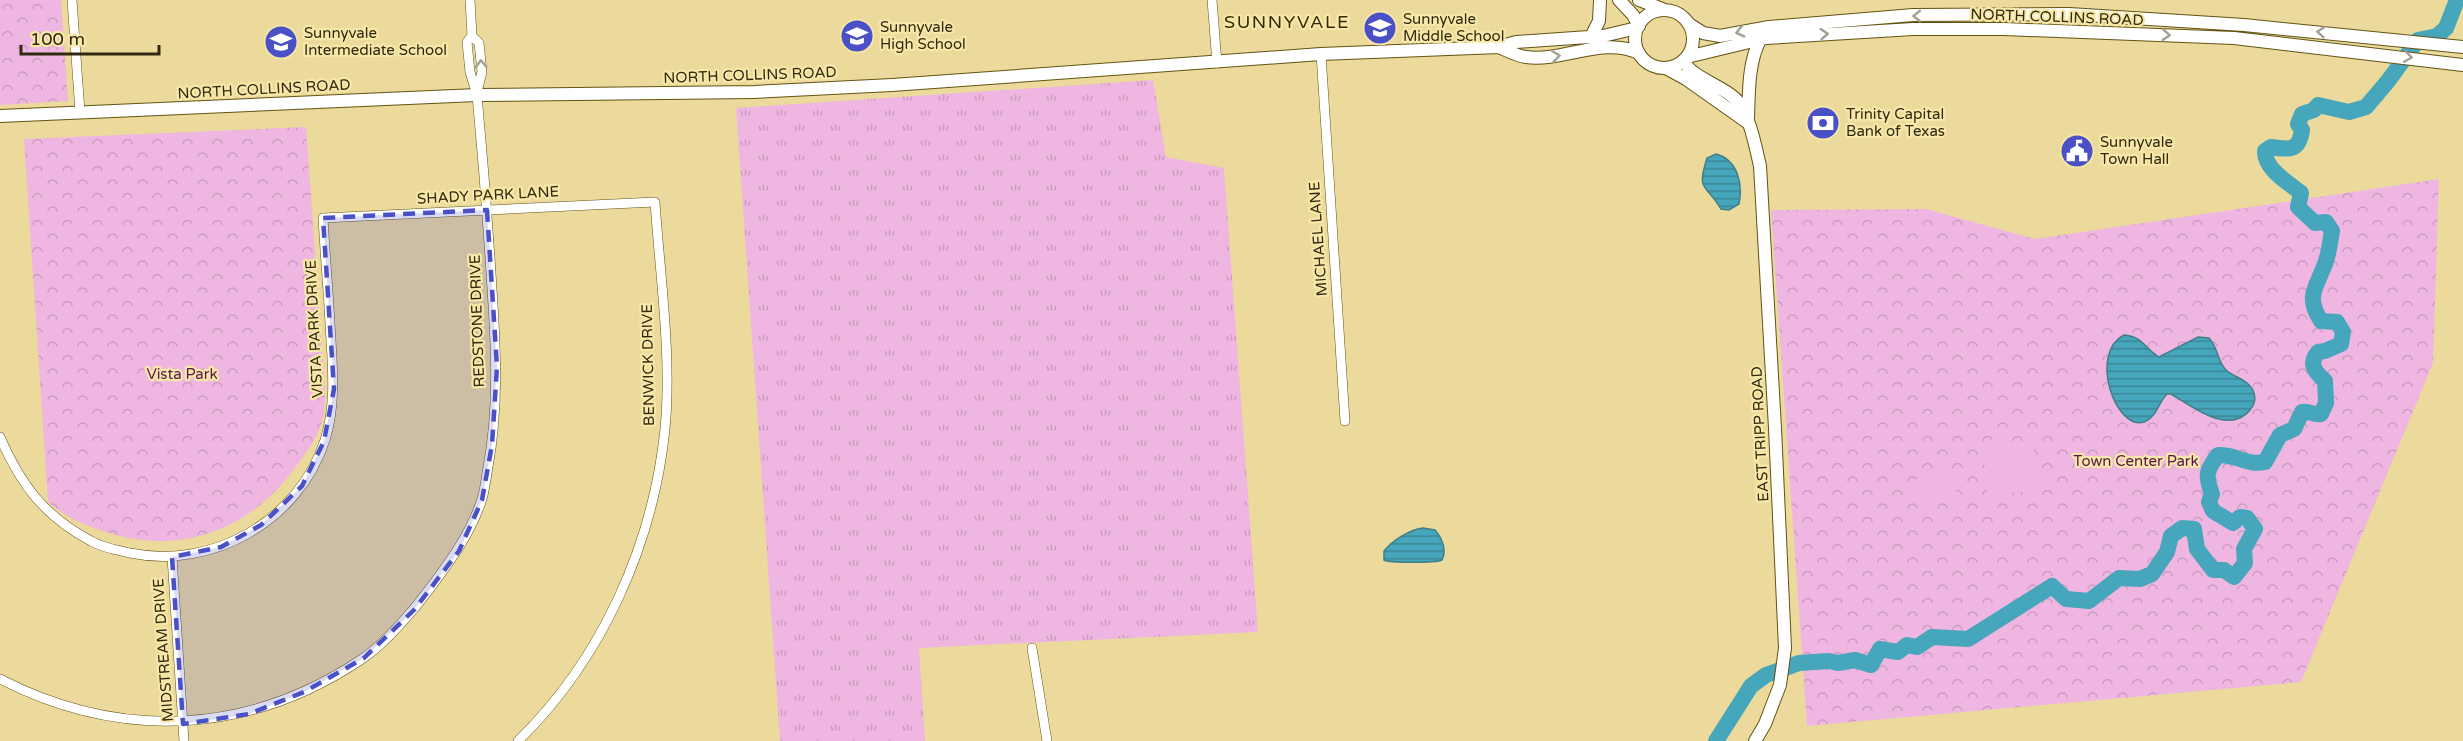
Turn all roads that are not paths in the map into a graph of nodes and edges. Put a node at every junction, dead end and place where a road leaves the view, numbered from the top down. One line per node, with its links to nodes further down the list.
1 (72, 0): 28 (street)
2 (470, 0): 27 (street, REDSTONE DRIVE)
3 (1212, 0): 24 (street)
4 (1600, 0): 16 (street)
5 (1619, 0): 12 (street)
6 (1639, 0): 7 (street)
7 (1666, 10): 10 (street); 12 (street)
8 (1940, 15): 9 (street, NORTH COLLINS ROAD); 11 (street, NORTH COLLINS ROAD, one-way to 11); 13 (street)
9 (2145, 19): 14 (street); 15 (street, NORTH COLLINS ROAD, one-way to 9)
10 (1689, 24): 11 (street, NORTH COLLINS ROAD, one-way to 10); 23 (street)
11 (1852, 26): 13 (street, NORTH COLLINS ROAD); 17 (street, NORTH COLLINS ROAD, one-way to 11)
12 (1638, 27): 16 (street, NORTH COLLINS ROAD); 21 (street)
13 (1941, 29): 14 (street, NORTH COLLINS ROAD)
14 (2144, 34): 20 (street, NORTH COLLINS ROAD, one-way to 20)
15 (2352, 35): 19 (street, NORTH COLLINS ROAD); 20 (street)
16 (1591, 38): 18 (street, NORTH COLLINS ROAD)
17 (1760, 40): 23 (street, NORTH COLLINS ROAD); 30 (street)
18 (1500, 47): 21 (street, NORTH COLLINS ROAD, one-way to 21); 22 (street, NORTH COLLINS ROAD)
19 (2463, 47)
20 (2350, 50): 25 (street, NORTH COLLINS ROAD, one-way to 25)
21 (1639, 53): 26 (street)
22 (1321, 54): 24 (street, NORTH COLLINS ROAD); 34 (street, MICHAEL LANE)
23 (1685, 58): 26 (street); 30 (street, EAST TRIPP ROAD)
24 (1217, 63): 27 (street, NORTH COLLINS ROAD)
25 (2463, 65)
26 (1666, 68): 30 (street)
27 (477, 95): 28 (street, NORTH COLLINS ROAD); 32 (street, REDSTONE DRIVE)
28 (80, 112): 29 (street, NORTH COLLINS ROAD)
29 (0, 116)
30 (1748, 122): 43 (street, EAST TRIPP ROAD)
31 (655, 202): 32 (street, SHADY PARK LANE); 41 (street, BENWICK DRIVE)
32 (487, 210): 33 (street, SHADY PARK LANE); 39 (street, REDSTONE DRIVE)
33 (323, 218): 36 (street, VISTA PARK DRIVE)
34 (1345, 421)
35 (0, 437): 36 (street, VISTA PARK DRIVE)
36 (172, 556): 39 (street, MIDSTREAM DRIVE)
37 (1032, 648): 42 (street)
38 (0, 679): 39 (street, REDSTONE DRIVE)
39 (183, 724): 40 (street, MIDSTREAM DRIVE)
40 (184, 741)
41 (518, 741)
42 (1047, 741)
43 (1755, 741)

